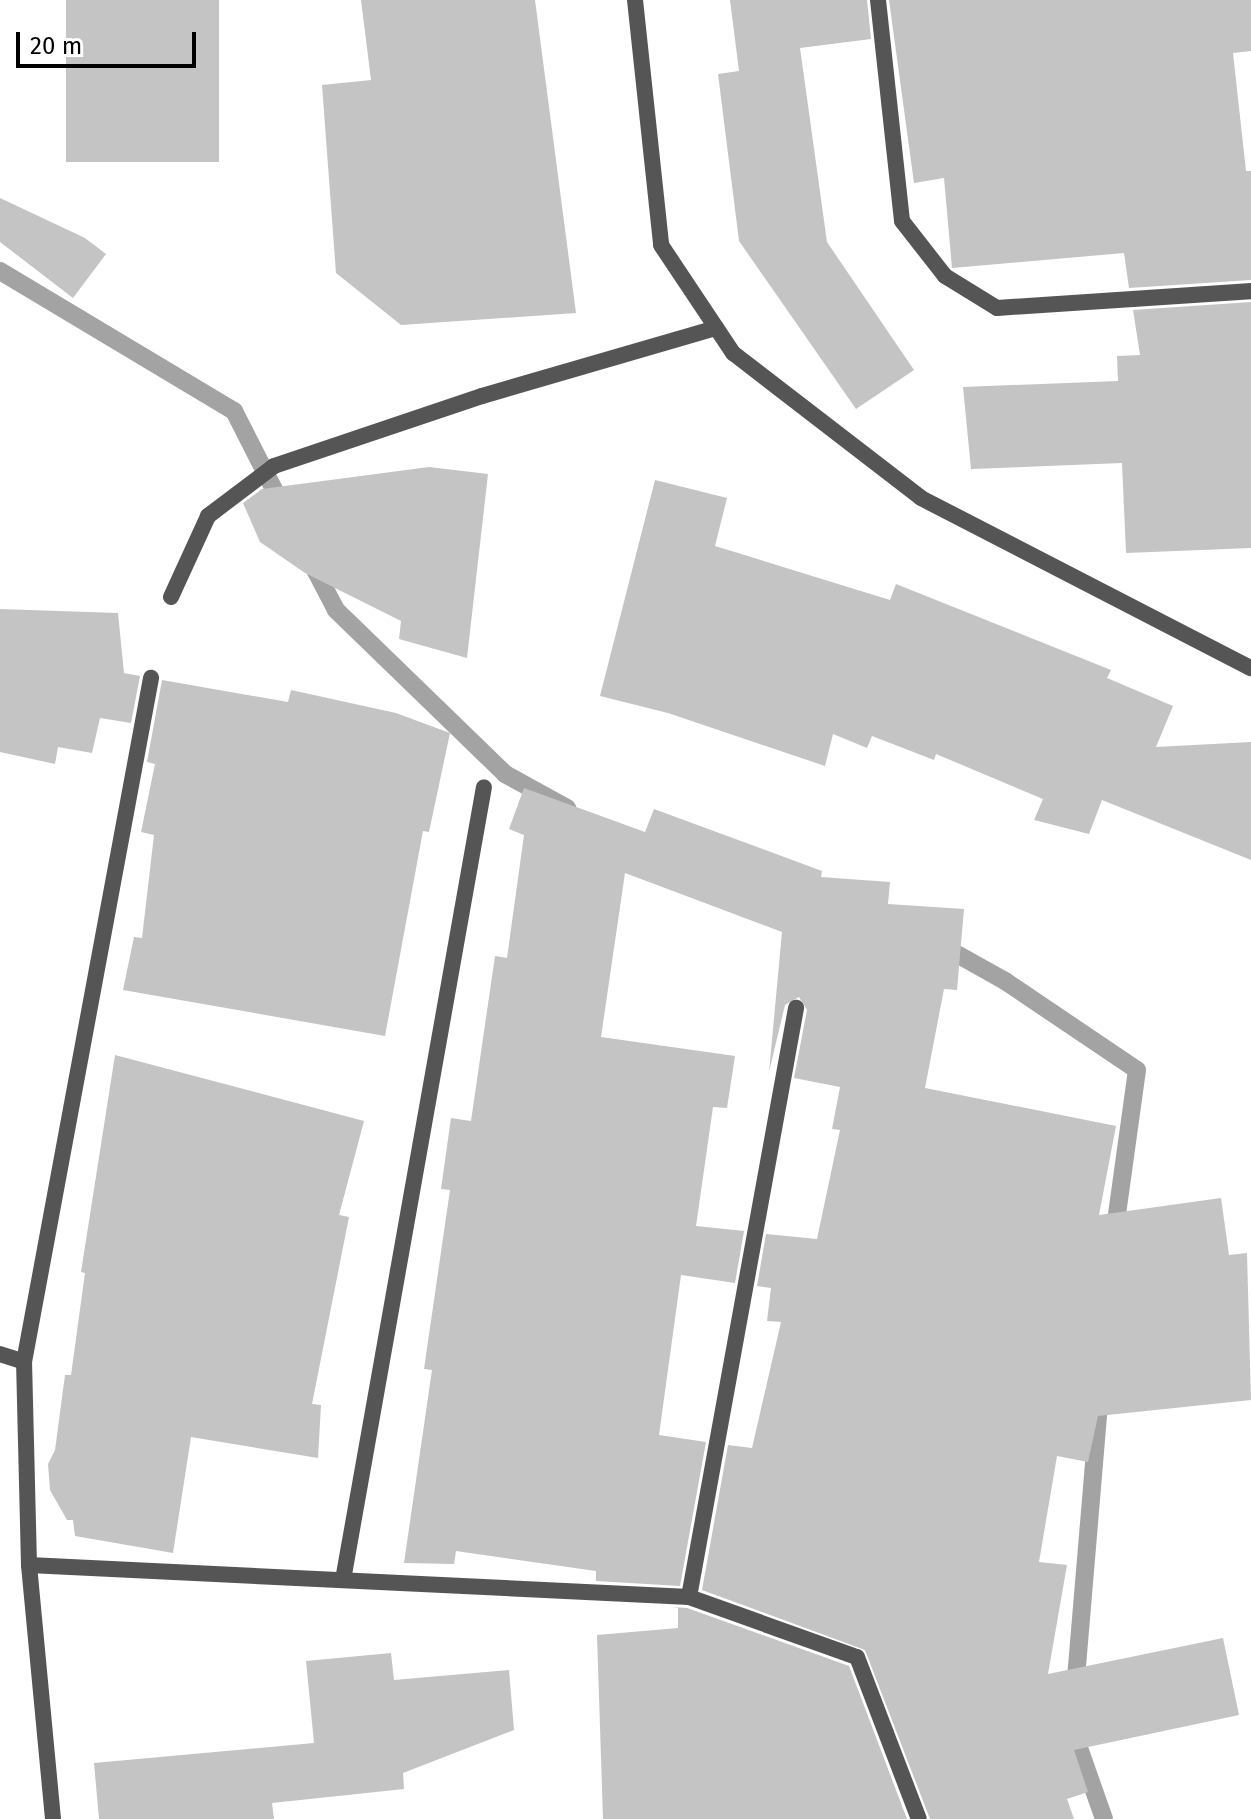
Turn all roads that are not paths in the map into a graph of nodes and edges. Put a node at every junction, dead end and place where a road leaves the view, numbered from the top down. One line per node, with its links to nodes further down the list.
1 (635, 0): 4 (street)
2 (878, 0): 3 (street)
3 (1251, 291)
4 (716, 328): 5 (street); 6 (street)
5 (171, 597)
6 (1251, 668)
7 (151, 678): 11 (street)
8 (484, 787): 13 (street)
9 (796, 1008): 14 (street)
10 (0, 1354): 11 (street)
11 (24, 1362): 12 (street)
12 (29, 1565): 13 (street); 15 (street)
13 (343, 1580): 14 (street)
14 (689, 1597): 16 (street)
15 (53, 1819)
16 (919, 1819)

